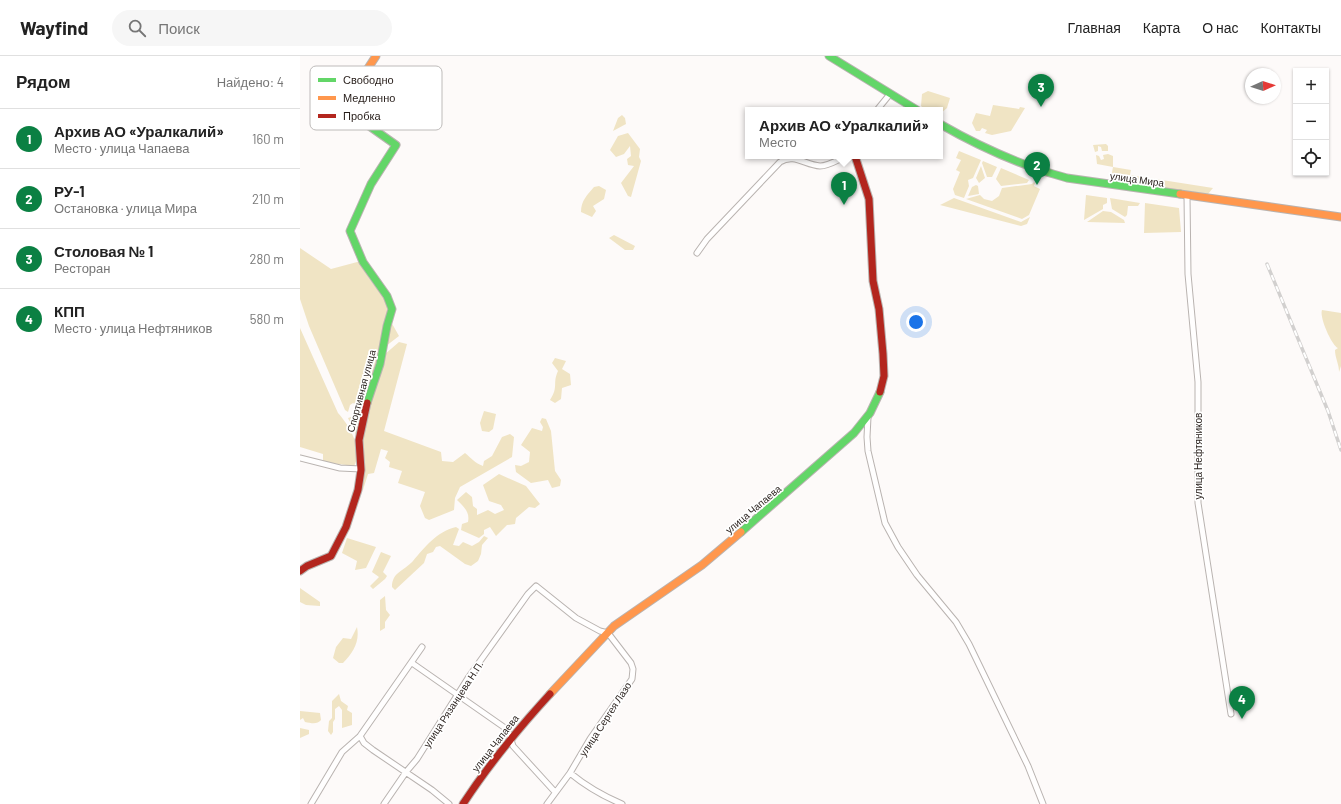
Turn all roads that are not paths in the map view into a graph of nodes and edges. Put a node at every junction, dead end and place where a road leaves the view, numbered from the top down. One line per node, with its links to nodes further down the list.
1 (376, 56): 3 (main road, Спортивная улица)
2 (829, 56): 4 (main road)
3 (369, 66)
4 (890, 94): 5 (street); 6 (main road)
5 (879, 107)
6 (912, 107)
7 (943, 126): 15 (main road, улица Мира)
8 (375, 130): 20 (main road, Спортивная улица)
9 (784, 159): 12 (street)
10 (784, 159): 17 (street)
11 (799, 159): 13 (street)
12 (799, 159)
13 (839, 159)
14 (856, 159): 18 (main road, улица Чапаева)
15 (1187, 196): 16 (main road, улица Мира); 26 (street, улица Нефтяников)
16 (1341, 217)
17 (698, 253)
18 (868, 417): 22 (main road, улица Чапаева); 38 (street)
19 (300, 458): 20 (street)
20 (361, 469): 21 (main road, Спортивная улица)
21 (300, 571)
22 (608, 633): 25 (street, улица Рязанцева Н.П.); 28 (main road, улица Чапаева); 30 (street, улица Сергея Лазо)
23 (422, 647): 24 (street)
24 (412, 663): 25 (street); 27 (street)
25 (458, 696): 28 (street); 29 (street, улица Рязанцева Н.П.)
26 (1231, 714)
27 (360, 736): 29 (street); 32 (street)
28 (510, 737): 31 (street); 35 (main road, улица Чапаева)
29 (406, 772): 33 (street, улица Рязанцева Н.П.); 34 (street)
30 (570, 773): 31 (street, улица Сергея Лазо); 37 (street)
31 (555, 792): 36 (street, улица Сергея Лазо)
32 (311, 804)
33 (384, 804)
34 (449, 804)
35 (463, 804)
36 (547, 804)
37 (622, 804)
38 (1043, 804)

